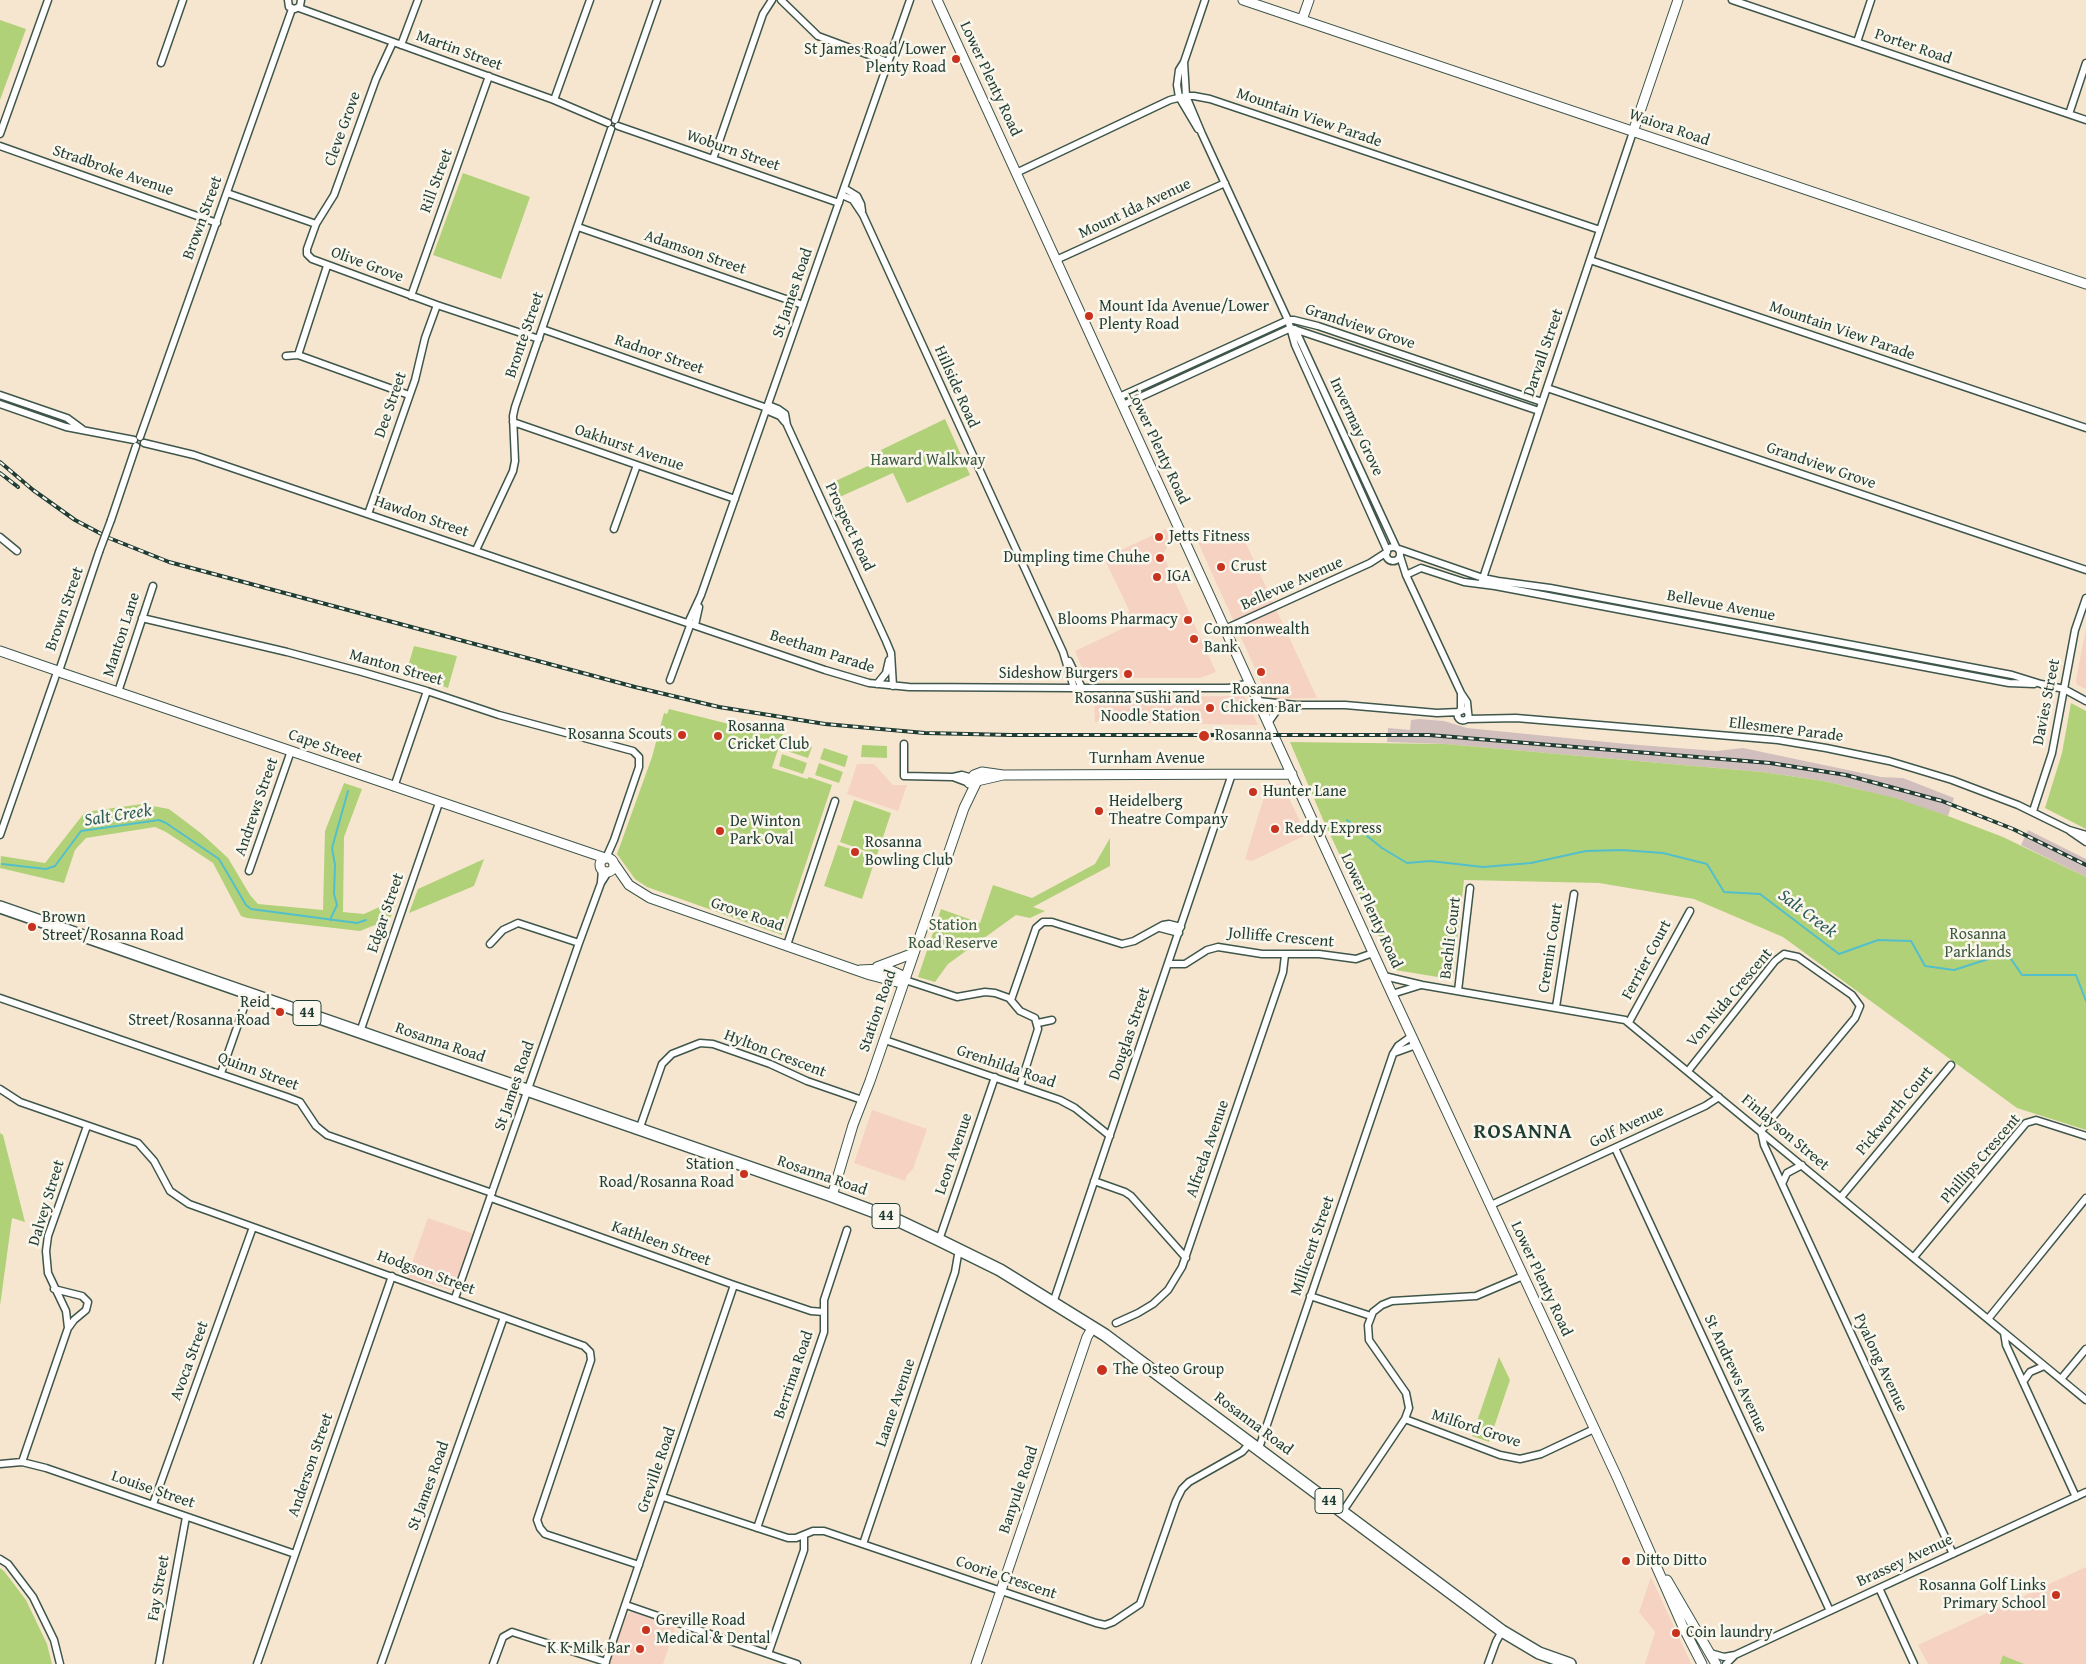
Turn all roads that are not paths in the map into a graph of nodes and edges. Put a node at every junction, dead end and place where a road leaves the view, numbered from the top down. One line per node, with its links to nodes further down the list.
1 (48, 0): 33 (street)
2 (183, 0): 24 (street)
3 (288, 0): 18 (street)
4 (301, 0): 18 (street, Brown Street)
5 (418, 0): 22 (street)
6 (590, 0): 28 (street)
7 (657, 0): 31 (street, Bronte Street)
8 (772, 0): 35 (street)
9 (781, 0): 23 (street)
10 (910, 0): 23 (street, St James Road)
11 (937, 0): 36 (main road, Lower Plenty Road)
12 (1205, 0): 27 (street, Invermay Grove)
13 (1243, 0): 19 (main road, Waiora Road)
14 (1309, 0): 19 (main road)
15 (1678, 0): 32 (main road)
16 (1732, 0): 21 (street, Porter Road)
17 (1871, 0): 21 (street)
18 (296, 8): 20 (street, Martin Street); 39 (street, Brown Street)
19 (1302, 20): 32 (main road, Waiora Road)
20 (392, 42): 22 (street, Martin Street); 42 (street, Cleve Grove)
21 (1857, 42): 29 (street, Porter Road)
22 (401, 45): 26 (street, Martin Street)
23 (888, 62): 38 (street, St James Road)
24 (160, 63)
25 (2086, 63): 29 (street)
26 (489, 76): 28 (street, Martin Street); 49 (street, Rill Street)
27 (1183, 96): 36 (street); 37 (street, Invermay Grove); 44 (street, Mountain View Parade)
28 (554, 100): 31 (street, Martin Street)
29 (2069, 114): 30 (street, Porter Road)
30 (2086, 120)
31 (613, 125): 35 (street, Woburn Street); 43 (street, Bronte Street)
32 (1633, 132): 44 (street, Darvall Street); 48 (main road, Waiora Road)
33 (0, 134)
34 (0, 146): 41 (street, Stradbroke Avenue)
35 (713, 159): 40 (street, Woburn Street)
36 (1016, 173): 45 (main road, Lower Plenty Road)
37 (1225, 183): 45 (street, Mount Ida Avenue); 52 (street, Invermay Grove)
38 (843, 191): 40 (street, St James Road); 91 (street, Hillside Road)
39 (227, 193): 41 (street, Brown Street); 42 (street)
40 (839, 203): 51 (street, St James Road)
41 (217, 222): 69 (street, Brown Street)
42 (316, 224): 47 (street, Olive Grove)
43 (578, 227): 51 (street, Adamson Street); 53 (street, Bronte Street)
44 (1600, 230): 46 (street, Darvall Street)
45 (1056, 260): 61 (main road, Lower Plenty Road)
46 (1590, 260): 58 (street, Darvall Street); 67 (street, Mountain View Parade)
47 (328, 266): 49 (street, Olive Grove); 56 (street)
48 (2086, 284)
49 (412, 296): 50 (street, Olive Grove)
50 (437, 305): 55 (street, Olive Grove); 60 (street, Dee Street)
51 (803, 305): 64 (street, St James Road)
52 (1288, 320): 54 (street, Invermay Grove); 61 (street, Grandview Grove); 62 (street, Grandview Grove)
53 (542, 329): 55 (street, Bronte Street); 64 (street, Radnor Street)
54 (1292, 329): 61 (street, Grandview Grove); 65 (street, Grandview Grove); 76 (street, Invermay Grove); 77 (street, Invermay Grove)
55 (539, 339): 66 (street, Bronte Street)
56 (298, 355): 57 (street); 60 (street)
57 (286, 356)
58 (1547, 388): 62 (street, Darvall Street); 81 (street, Grandview Grove)
59 (0, 395): 68 (street, Hawdon Street)
60 (409, 395): 72 (street, Dee Street)
61 (1121, 401): 88 (main road, Lower Plenty Road)
62 (1542, 402): 65 (street, Darvall Street)
63 (0, 404): 68 (street, Hawdon Street)
64 (767, 408): 71 (street, St James Road); 89 (street, Prospect Road)
65 (1539, 411): 83 (street, Darvall Street)
66 (513, 422): 70 (street, Oakhurst Avenue); 75 (street, Bronte Street)
67 (2086, 428)
68 (82, 429): 69 (street, Hawdon Street)
69 (139, 441): 72 (street, Hawdon Street); 92 (street, Brown Street, bridge)
70 (637, 465): 71 (street, Oakhurst Avenue); 73 (street)
71 (735, 500): 87 (street, St James Road)
72 (368, 514): 75 (street, Hawdon Street)
73 (614, 529)
74 (0, 537): 78 (street)
75 (476, 550): 87 (street, Hawdon Street)
76 (1387, 551): 77 (street, Bellevue Avenue); 79 (street, Invermay Grove); 80 (street, Bellevue Avenue)
77 (1398, 551): 79 (street); 82 (street, Invermay Grove); 83 (street, Bellevue Avenue)
78 (17, 552)
79 (1391, 560): 80 (street, Bellevue Avenue); 82 (street, Invermay Grove)
80 (1370, 563): 88 (street, Bellevue Avenue)
81 (2086, 570)
82 (1406, 575): 83 (street, Bellevue Avenue); 105 (street, Invermay Grove)
83 (1482, 581): 99 (street, Bellevue Avenue)
84 (153, 586): 86 (street, Manton Lane)
85 (2086, 598): 99 (street, Davies Street)
86 (142, 618): 100 (street, Manton Street); 101 (street, Manton Lane)
87 (691, 624): 93 (street, St James Road); 95 (street, Beetham Parade)
88 (1224, 629): 94 (main road, Lower Plenty Road)
89 (886, 641): 95 (street, Prospect Road); 96 (street, Prospect Road)
90 (0, 651): 92 (main road, Cape Street)
91 (1063, 652): 97 (street, Hillside Road); 98 (street, Hillside Road)
92 (58, 671): 101 (main road, Cape Street); 118 (street, Brown Street)
93 (670, 680)
94 (1250, 683): 98 (street, Beetham Parade); 102 (main road, Lower Plenty Road)
95 (877, 684): 96 (street, Beetham Parade)
96 (893, 686): 97 (street, Beetham Parade)
97 (1074, 688): 98 (street, Beetham Parade)
98 (1082, 688)
99 (2064, 689): 103 (street, Bellevue Avenue); 116 (street, Davies Street)
100 (428, 691): 109 (street, Manton Street); 113 (street)
101 (118, 692): 108 (main road, Cape Street)
102 (1258, 701): 104 (street, Ellesmere Parade); 106 (main road, Lower Plenty Road)
103 (2086, 701)
104 (1296, 706): 105 (street, Ellesmere Parade); 106 (street, Ellesmere Parade)
105 (1464, 714): 116 (street, Ellesmere Parade)
106 (1268, 723): 111 (main road, Lower Plenty Road)
107 (904, 744): 112 (street, Turnham Avenue)
108 (291, 751): 113 (main road, Cape Street); 122 (street, Andrews Street)
109 (638, 755): 121 (street, St James Road)
110 (1232, 774): 111 (main road, Turnham Avenue); 112 (main road, Turnham Avenue); 127 (street, Douglas Street)
111 (1292, 774): 132 (main road, Lower Plenty Road)
112 (974, 780): 131 (main road, Station Road)
113 (394, 787): 115 (main road, Cape Street)
114 (835, 801): 130 (street)
115 (439, 803): 121 (main road, Cape Street); 151 (street, Edgar Street)
116 (2033, 811): 117 (street, Ellesmere Parade)
117 (2069, 830): 119 (street, Ellesmere Parade); 120 (street, Ellesmere Parade)
118 (0, 835)
119 (2086, 835)
120 (2086, 842)
121 (607, 864): 128 (street, St James Road); 130 (main road, Grove Road)
122 (250, 871)
123 (1470, 888): 142 (street, Bachli Court)
124 (1574, 894): 147 (street, Cremin Court)
125 (0, 908): 143 (highway, Rosanna Road / 44)
126 (1690, 911): 149 (street, Ferrier Court)
127 (1180, 930): 134 (street, Douglas Street); 146 (street)
128 (579, 943): 129 (street); 160 (street, St James Road)
129 (490, 944)
130 (788, 945): 138 (main road, Grove Road)
131 (914, 953): 137 (main road); 140 (main road, Station Road)
132 (1374, 953): 133 (street, Jolliffe Crescent); 139 (main road, Lower Plenty Road)
133 (1285, 955): 135 (street, Jolliffe Crescent); 182 (street, Alfreda Avenue)
134 (1171, 957): 135 (street); 136 (street, Douglas Street)
135 (1189, 962): 136 (street, Jolliffe Crescent)
136 (1168, 964): 166 (street, Douglas Street)
137 (872, 969): 138 (main road, Grove Road); 140 (main road, Grove Road)
138 (860, 970): 140 (main road, Grove Road)
139 (1384, 976): 141 (street, Finlayson Street); 144 (main road, Lower Plenty Road)
140 (905, 980): 146 (street, Grove Road); 152 (main road, Station Road)
141 (1422, 985): 142 (street, Finlayson Street); 144 (street, Finlayson Street)
142 (1458, 991): 147 (street, Finlayson Street)
143 (249, 993): 151 (highway, Rosanna Road / 44); 156 (street)
144 (1392, 994): 153 (main road, Lower Plenty Road)
145 (0, 998): 156 (street, Quinn Street)
146 (1011, 1000): 150 (street)
147 (1556, 1007): 149 (street, Finlayson Street)
148 (1052, 1020): 150 (street)
149 (1629, 1022): 155 (street, Finlayson Street)
150 (1038, 1023): 158 (street)
151 (360, 1032): 160 (highway, Rosanna Road / 44)
152 (885, 1040): 157 (street, Grenhilda Road); 162 (main road, Station Road)
153 (1414, 1041): 176 (main road, Lower Plenty Road); 187 (street, Millicent Street)
154 (1951, 1065): 174 (street, Pickworth Court)
155 (1688, 1071): 161 (street, Finlayson Street); 165 (street, Von Nida Crescent)
156 (221, 1073): 172 (street, Quinn Street)
157 (995, 1077): 158 (street, Grenhilda Road); 179 (street, Leon Avenue)
158 (1020, 1086): 166 (street, Grenhilda Road)
159 (0, 1089): 163 (street, Hodgson Street)
160 (528, 1091): 164 (highway, Rosanna Road / 44); 172 (street, St James Road)
161 (1719, 1097): 165 (street, Finlayson Street); 168 (street, Golf Avenue)
162 (862, 1100): 164 (street, Hylton Crescent); 173 (main road, Station Road)
163 (87, 1126): 177 (street, Hodgson Street); 186 (street, Dalvey Street)
164 (639, 1130): 173 (highway, Rosanna Road / 44)
165 (1761, 1131): 169 (street, Finlayson Street); 171 (street, Pyalong Avenue)
166 (1110, 1136): 170 (street, Douglas Street)
167 (2086, 1136): 181 (street, Phillips Crescent)
168 (1615, 1148): 176 (street, Golf Avenue); 225 (street, St Andrews Avenue)
169 (1802, 1165): 171 (street); 174 (street, Finlayson Street)
170 (1094, 1181): 182 (street); 189 (street, Douglas Street)
171 (1782, 1184): 218 (street, Pyalong Avenue)
172 (492, 1195): 185 (street, Kathleen Street); 188 (street, St James Road)
173 (832, 1196): 179 (highway, Rosanna Road / 44)
174 (1841, 1197): 181 (street, Finlayson Street)
175 (2086, 1198): 193 (street)
176 (1490, 1205): 184 (main road, Lower Plenty Road)
177 (254, 1227): 183 (street, Hodgson Street); 211 (street, Avoca Street)
178 (847, 1230): 190 (street, Berrima Road)
179 (939, 1240): 180 (highway, Rosanna Road / 44)
180 (963, 1251): 189 (highway, Rosanna Road / 44); 216 (street, Laane Avenue)
181 (1914, 1257): 193 (street, Finlayson Street)
182 (1186, 1258): 194 (street, Alfreda Avenue)
183 (392, 1276): 188 (street, Hodgson Street); 217 (street, Anderson Street)
184 (1523, 1276): 192 (street); 204 (main road, Lower Plenty Road)
185 (734, 1285): 190 (street, Kathleen Street); 209 (street, Greville Road)
186 (54, 1289): 196 (street, Dalvey Street); 196 (street)
187 (1310, 1296): 192 (street); 205 (street, Millicent Street)
188 (455, 1298): 191 (street, Hodgson Street)
189 (1053, 1303): 195 (highway, Rosanna Road / 44)
190 (824, 1312): 214 (street, Berrima Road)
191 (504, 1316): 221 (street, Hodgson Street); 234 (street, St James Road)
192 (1371, 1316): 203 (street)
193 (1988, 1319): 197 (street, Finlayson Street)
194 (1116, 1323)
195 (1093, 1327): 205 (highway, Rosanna Road / 44); 223 (main road, Banyule Road)
196 (68, 1330): 206 (street)
197 (2004, 1333): 199 (street, Finlayson Street); 201 (street)
198 (2086, 1349): 200 (street)
199 (2044, 1366): 200 (street, Finlayson Street); 201 (street)
200 (2061, 1379): 202 (street, Finlayson Street)
201 (2023, 1382): 210 (street)
202 (2086, 1400)
203 (1405, 1419): 204 (street, Milford Grove); 212 (street)
204 (1594, 1429): 220 (main road, Lower Plenty Road)
205 (1255, 1445): 212 (highway, Rosanna Road / 44); 223 (street, Coorie Crescent)
206 (22, 1462): 207 (street, Louise Street); 211 (street, Louise Street)
207 (0, 1464)
208 (2086, 1492): 210 (street, Brassey Avenue)
209 (663, 1497): 214 (street, Coorie Crescent); 221 (street, Greville Road)
210 (2076, 1497): 218 (street, Brassey Avenue)
211 (153, 1504): 213 (street, Louise Street)
212 (1343, 1511): 226 (highway, Rosanna Road / 44)
213 (186, 1517): 217 (street, Louise Street); 232 (street, Fay Street)
214 (757, 1528): 215 (street, Coorie Crescent)
215 (804, 1535): 216 (street, Coorie Crescent); 228 (street)
216 (863, 1544): 223 (street, Coorie Crescent)
217 (295, 1554): 233 (street, Anderson Street)
218 (1953, 1554): 222 (street, Brassey Avenue)
219 (0, 1559): 231 (street)
220 (1655, 1561): 227 (main road, Lower Plenty Road); 240 (main road, Lower Plenty Road)
221 (639, 1565): 224 (street, Greville Road)
222 (1879, 1588): 225 (street, Brassey Avenue); 243 (street)
223 (1001, 1591): 237 (main road, Banyule Road)
224 (626, 1604): 228 (street); 230 (street, Greville Road)
225 (1830, 1611): 229 (street, Brassey Avenue)
226 (1502, 1631): 238 (street); 239 (highway, Rosanna Road / 44)
227 (1710, 1653): 229 (street, Brassey Avenue); 241 (main road, Lower Plenty Road)
228 (768, 1654): 236 (street)
229 (1735, 1655): 242 (street, Brassey Avenue)
230 (605, 1663): 235 (street)
231 (60, 1664)
232 (160, 1664)
233 (257, 1664)
234 (381, 1664)
235 (493, 1664)
236 (796, 1664)
237 (976, 1664)
238 (1488, 1664)
239 (1570, 1664)
240 (1702, 1664)
241 (1716, 1664)
242 (1726, 1664)
243 (1914, 1664)

